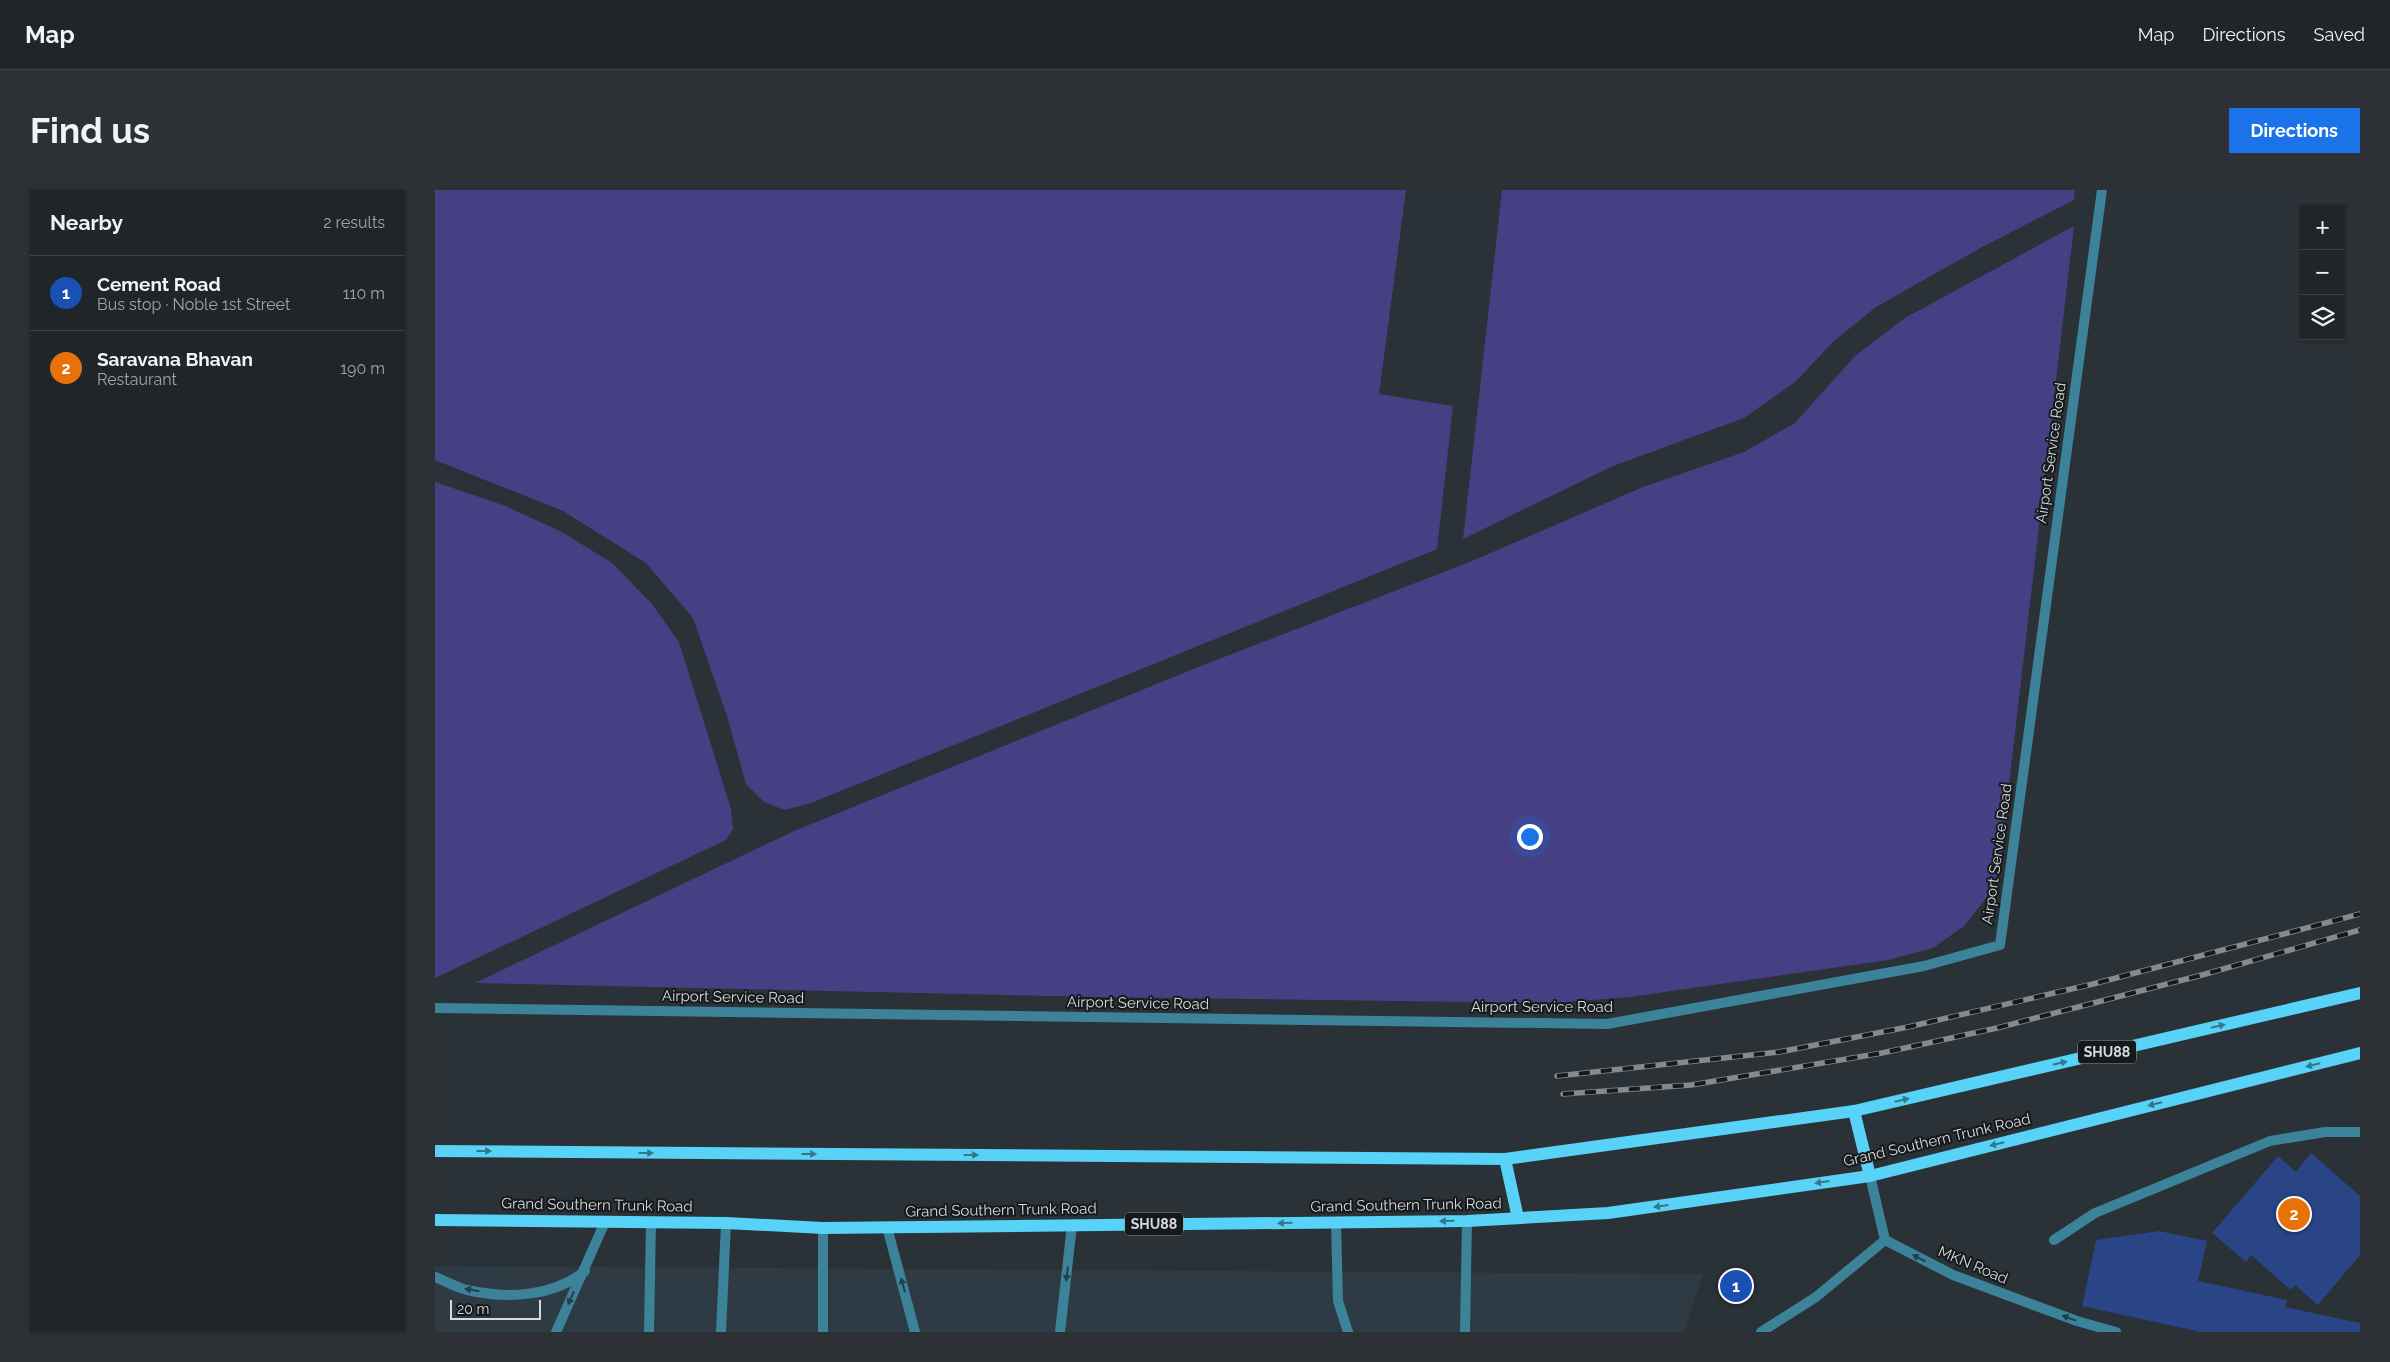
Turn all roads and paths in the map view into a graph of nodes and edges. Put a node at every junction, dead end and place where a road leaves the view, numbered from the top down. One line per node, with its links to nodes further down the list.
1 (2102, 190): 3 (street, Airport Service Road)
2 (2360, 993): 5 (main road, SHU88, one-way to 2)
3 (435, 1008)
4 (2360, 1053): 9 (main road, Grand Southern Trunk Road / SHU88, one-way to 9)
5 (1854, 1111): 8 (main road, SHU88); 9 (main road)
6 (2360, 1132): 21 (street)
7 (435, 1151): 8 (main road, SHU88, one-way to 8)
8 (1505, 1159): 10 (main road)
9 (1871, 1176): 10 (main road, Grand Southern Trunk Road / SHU88, one-way to 10); 20 (street)
10 (1518, 1218): 12 (main road, Grand Southern Trunk Road / SHU88)
11 (435, 1220): 13 (main road, Grand Southern Trunk Road / SHU88)
12 (1467, 1221): 14 (main road, Grand Southern Trunk Road / SHU88, one-way to 14); 31 (street)
13 (605, 1222): 15 (main road, Grand Southern Trunk Road / SHU88); 22 (street)
14 (1337, 1222): 17 (main road, Grand Southern Trunk Road / SHU88, one-way to 17); 30 (street)
15 (651, 1223): 16 (main road, Grand Southern Trunk Road / SHU88); 25 (street)
16 (726, 1223): 19 (main road, Grand Southern Trunk Road / SHU88); 26 (street)
17 (1072, 1225): 18 (main road, Grand Southern Trunk Road / SHU88); 29 (street, one-way to 29)
18 (887, 1227): 19 (main road, Grand Southern Trunk Road / SHU88); 28 (street, one-way to 18)
19 (823, 1228): 27 (street)
20 (1885, 1240): 32 (street); 33 (street, MKN Road, one-way to 20)
21 (2054, 1240)
22 (585, 1271): 23 (street, one-way to 23); 24 (street, one-way to 24)
23 (435, 1277)
24 (556, 1332)
25 (649, 1332)
26 (721, 1332)
27 (823, 1332)
28 (915, 1332)
29 (1060, 1332)
30 (1348, 1332)
31 (1465, 1332)
32 (1761, 1332)
33 (2116, 1332)

